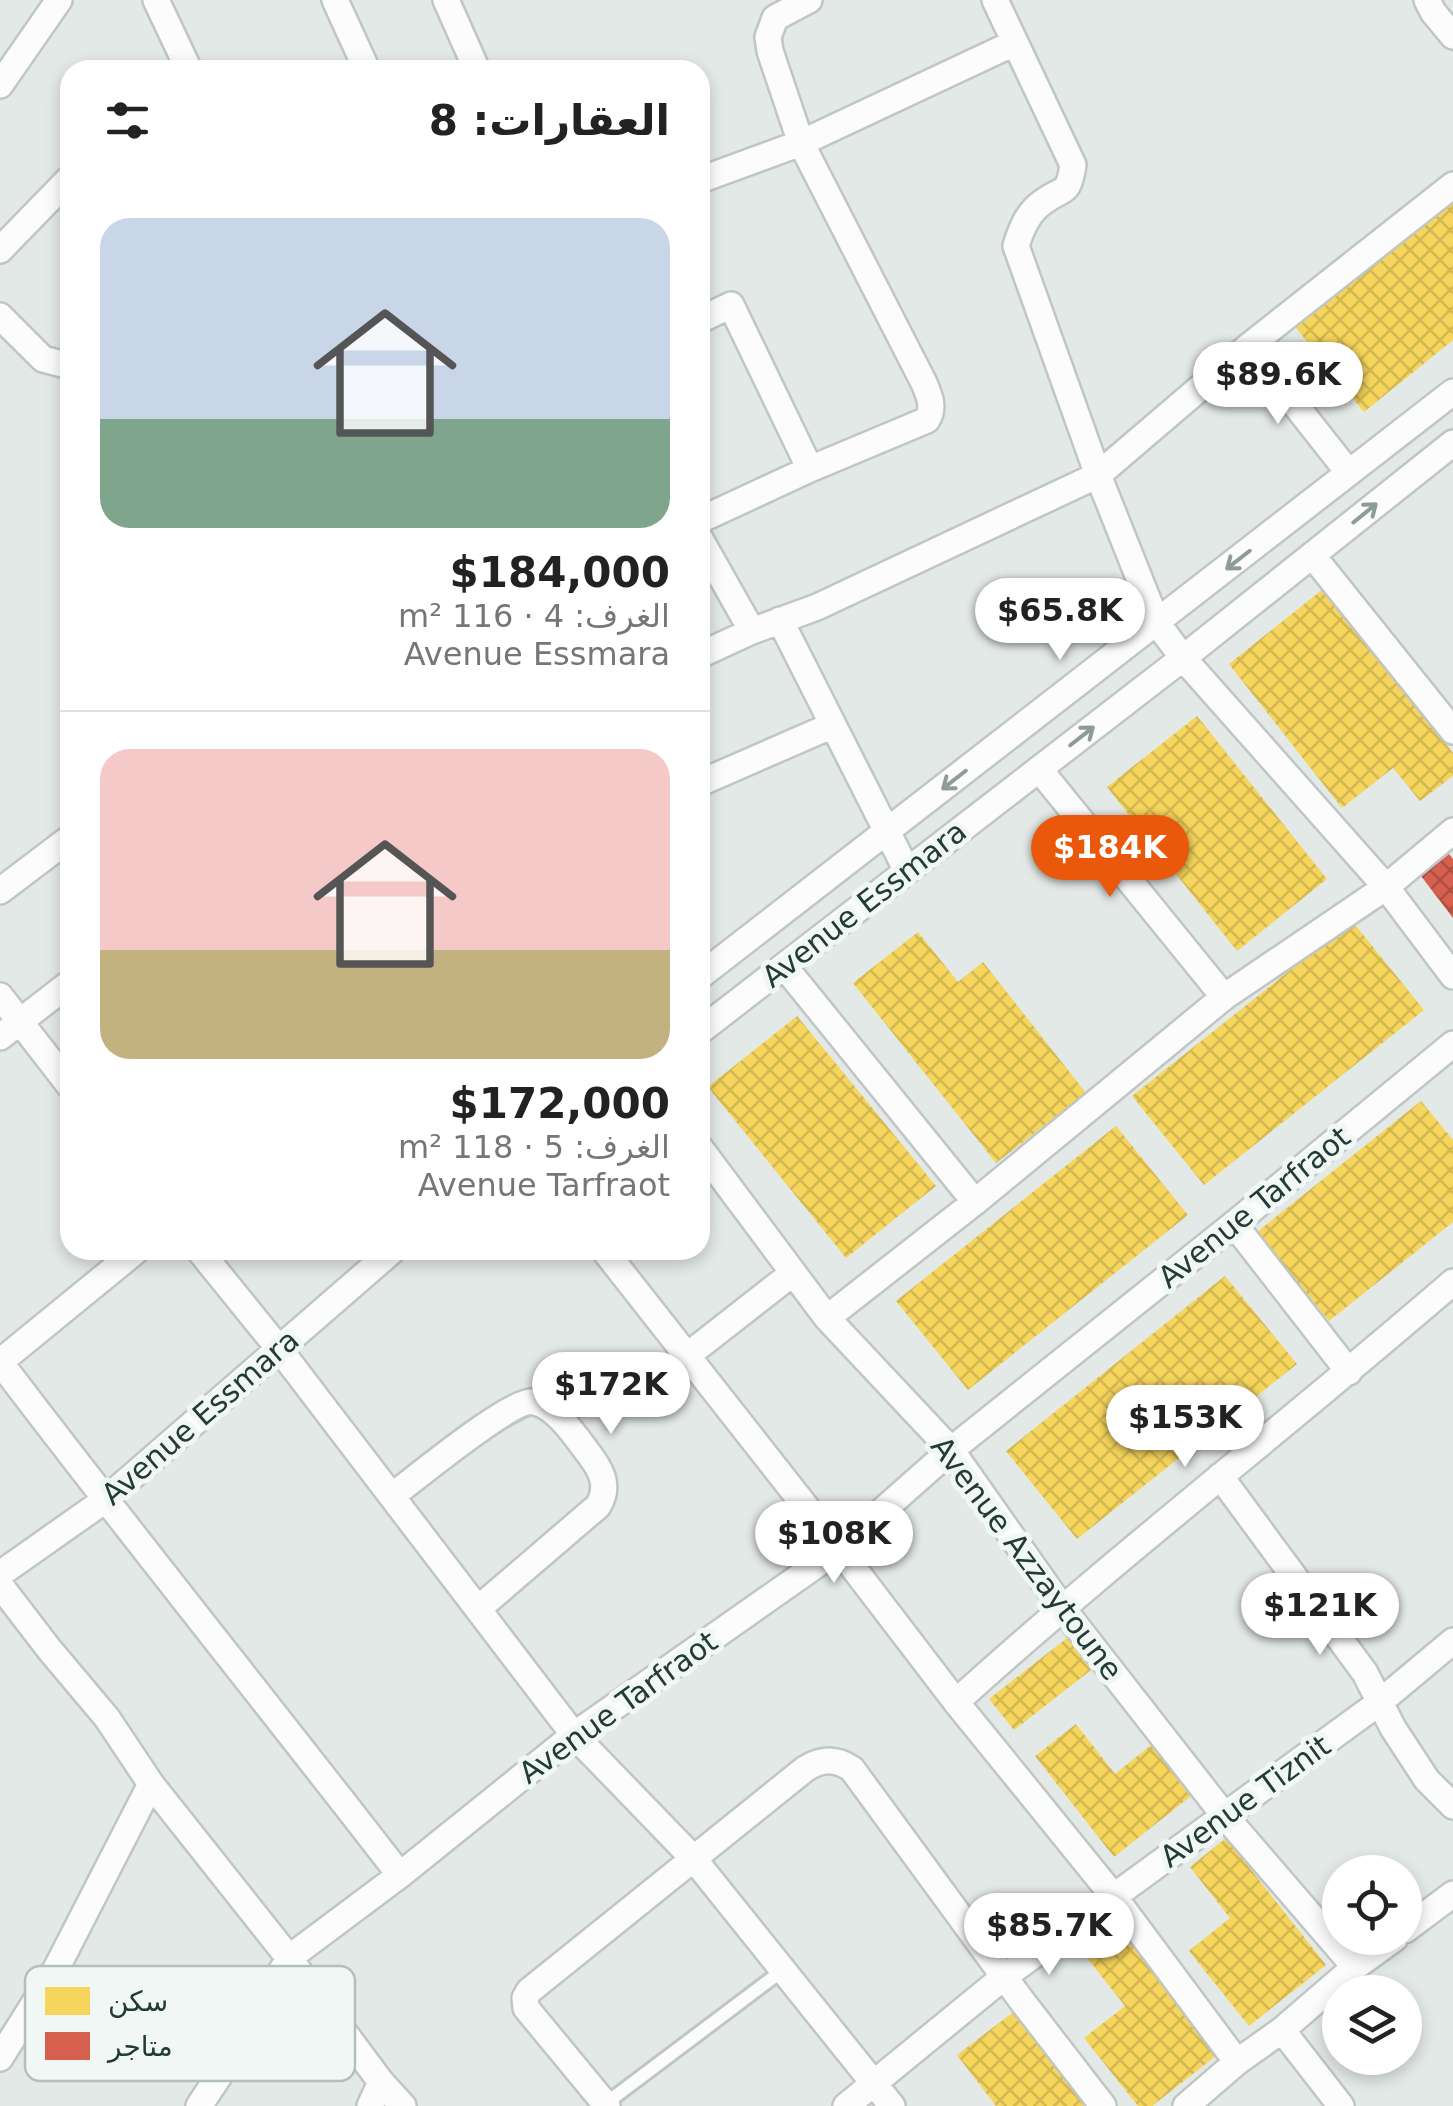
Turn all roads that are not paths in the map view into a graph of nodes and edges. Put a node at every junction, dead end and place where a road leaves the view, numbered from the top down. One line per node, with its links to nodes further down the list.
1 (59, 0): 13 (street)
2 (156, 0): 10 (street)
3 (336, 0): 11 (street)
4 (446, 0): 12 (street)
5 (809, 0): 14 (street)
6 (995, 0): 9 (street)
7 (1426, 0): 8 (street)
8 (1453, 36)
9 (1014, 42): 14 (street); 27 (street)
10 (184, 60)
11 (363, 60)
12 (472, 60)
13 (0, 84)
14 (801, 143): 15 (street); 25 (street)
15 (710, 176)
16 (1453, 186): 21 (street)
17 (60, 188): 18 (street)
18 (0, 250)
19 (710, 315): 25 (street)
20 (0, 316): 22 (street)
21 (1248, 346): 26 (street); 27 (street)
22 (60, 364)
23 (1453, 392): 26 (street, Avenue Essmara)
24 (1448, 458): 29 (street, Avenue Essmara, one-way to 24)
25 (810, 469): 28 (street)
26 (1350, 473): 32 (street, Avenue Essmara, one-way to 32)
27 (1098, 475): 31 (street); 32 (street)
28 (710, 515)
29 (1312, 555): 35 (street, Avenue Essmara); 37 (street)
30 (710, 558): 33 (street)
31 (780, 620): 33 (street); 36 (street)
32 (1156, 623): 35 (street); 41 (street, Avenue Essmara, one-way to 41)
33 (752, 631): 34 (street)
34 (710, 650)
35 (1183, 658): 38 (street, Avenue Essmara, one-way to 35); 44 (street)
36 (833, 725): 39 (street); 41 (street)
37 (1453, 732)
38 (1038, 770): 43 (street, Avenue Essmara); 51 (street)
39 (710, 779)
40 (1453, 831): 44 (street)
41 (887, 832): 43 (street); 47 (street, Avenue Essmara)
42 (60, 846): 45 (street)
43 (907, 871): 46 (street, Avenue Essmara)
44 (1386, 887): 48 (street); 51 (street)
45 (0, 891)
46 (784, 966): 52 (street, Avenue Essmara); 57 (street)
47 (710, 968)
48 (1453, 976)
49 (60, 991): 53 (street)
50 (0, 996): 53 (street)
51 (1224, 997): 57 (street)
52 (710, 1023)
53 (10, 1029): 55 (street)
54 (1453, 1044): 58 (street, Avenue Tarfraot)
55 (60, 1076)
56 (710, 1161): 63 (street, Avenue Azzaytoune)
57 (975, 1202): 65 (street)
58 (1234, 1224): 68 (street); 69 (street, Avenue Tarfraot)
59 (125, 1260): 72 (street)
60 (207, 1260): 66 (street)
61 (382, 1260): 66 (street, Avenue Essmara)
62 (612, 1260): 67 (street)
63 (793, 1273): 65 (street, Avenue Azzaytoune); 67 (street)
64 (1453, 1282): 68 (street)
65 (827, 1318): 69 (street, Avenue Azzaytoune)
66 (280, 1350): 71 (street); 72 (street, Avenue Essmara)
67 (688, 1355): 73 (street)
68 (1349, 1372): 70 (street)
69 (951, 1450): 73 (street, Avenue Tarfraot); 77 (street, Avenue Azzaytoune)
70 (1220, 1476): 77 (street); 80 (street)
71 (392, 1496): 76 (street); 76 (street)
72 (105, 1500): 74 (street, Avenue Essmara); 86 (street)
73 (840, 1548): 79 (street); 81 (street, Avenue Tarfraot)
74 (0, 1574)
75 (0, 1584): 82 (street)
76 (479, 1608): 81 (street)
77 (1063, 1609): 79 (street); 84 (street, Avenue Azzaytoune)
78 (1453, 1641): 80 (street, Avenue Tiznit)
79 (956, 1702): 88 (street)
80 (1380, 1702): 83 (street); 84 (street, Avenue Tiznit)
81 (574, 1735): 85 (street); 86 (street, Avenue Tarfraot)
82 (151, 1784): 91 (street); 92 (street)
83 (1453, 1806)
84 (1224, 1815): 88 (street, Avenue Tiznit); 95 (street, Avenue Azzaytoune)
85 (692, 1858): 96 (street); 97 (street); 106 (street)
86 (400, 1875): 91 (street, Avenue Tarfraot)
87 (1453, 1894): 89 (street)
88 (1115, 1898): 97 (street, Avenue Tiznit); 102 (street)
89 (1422, 1917)
90 (1372, 1955): 95 (street)
91 (289, 1958): 93 (street, Avenue Tarfraot); 94 (street)
92 (58, 1966)
93 (284, 1966)
94 (295, 1966)
95 (1355, 1967): 99 (street)
96 (783, 1970): 105 (street); 106 (lane)
97 (1005, 1976): 105 (street, Avenue Tiznit); 112 (street)
98 (25, 2018): 101 (street)
99 (1282, 2030): 102 (street); 114 (street)
100 (355, 2047): 104 (street)
101 (0, 2058)
102 (1237, 2062): 113 (street)
103 (216, 2081): 107 (street, Avenue Tarfraot)
104 (381, 2082): 108 (street); 109 (street)
105 (873, 2082): 110 (street, Avenue Tiznit); 111 (street)
106 (606, 2105)
107 (199, 2106)
108 (370, 2106)
109 (403, 2106)
110 (846, 2106)
111 (892, 2106)
112 (1103, 2106)
113 (1186, 2106)
114 (1340, 2106)

